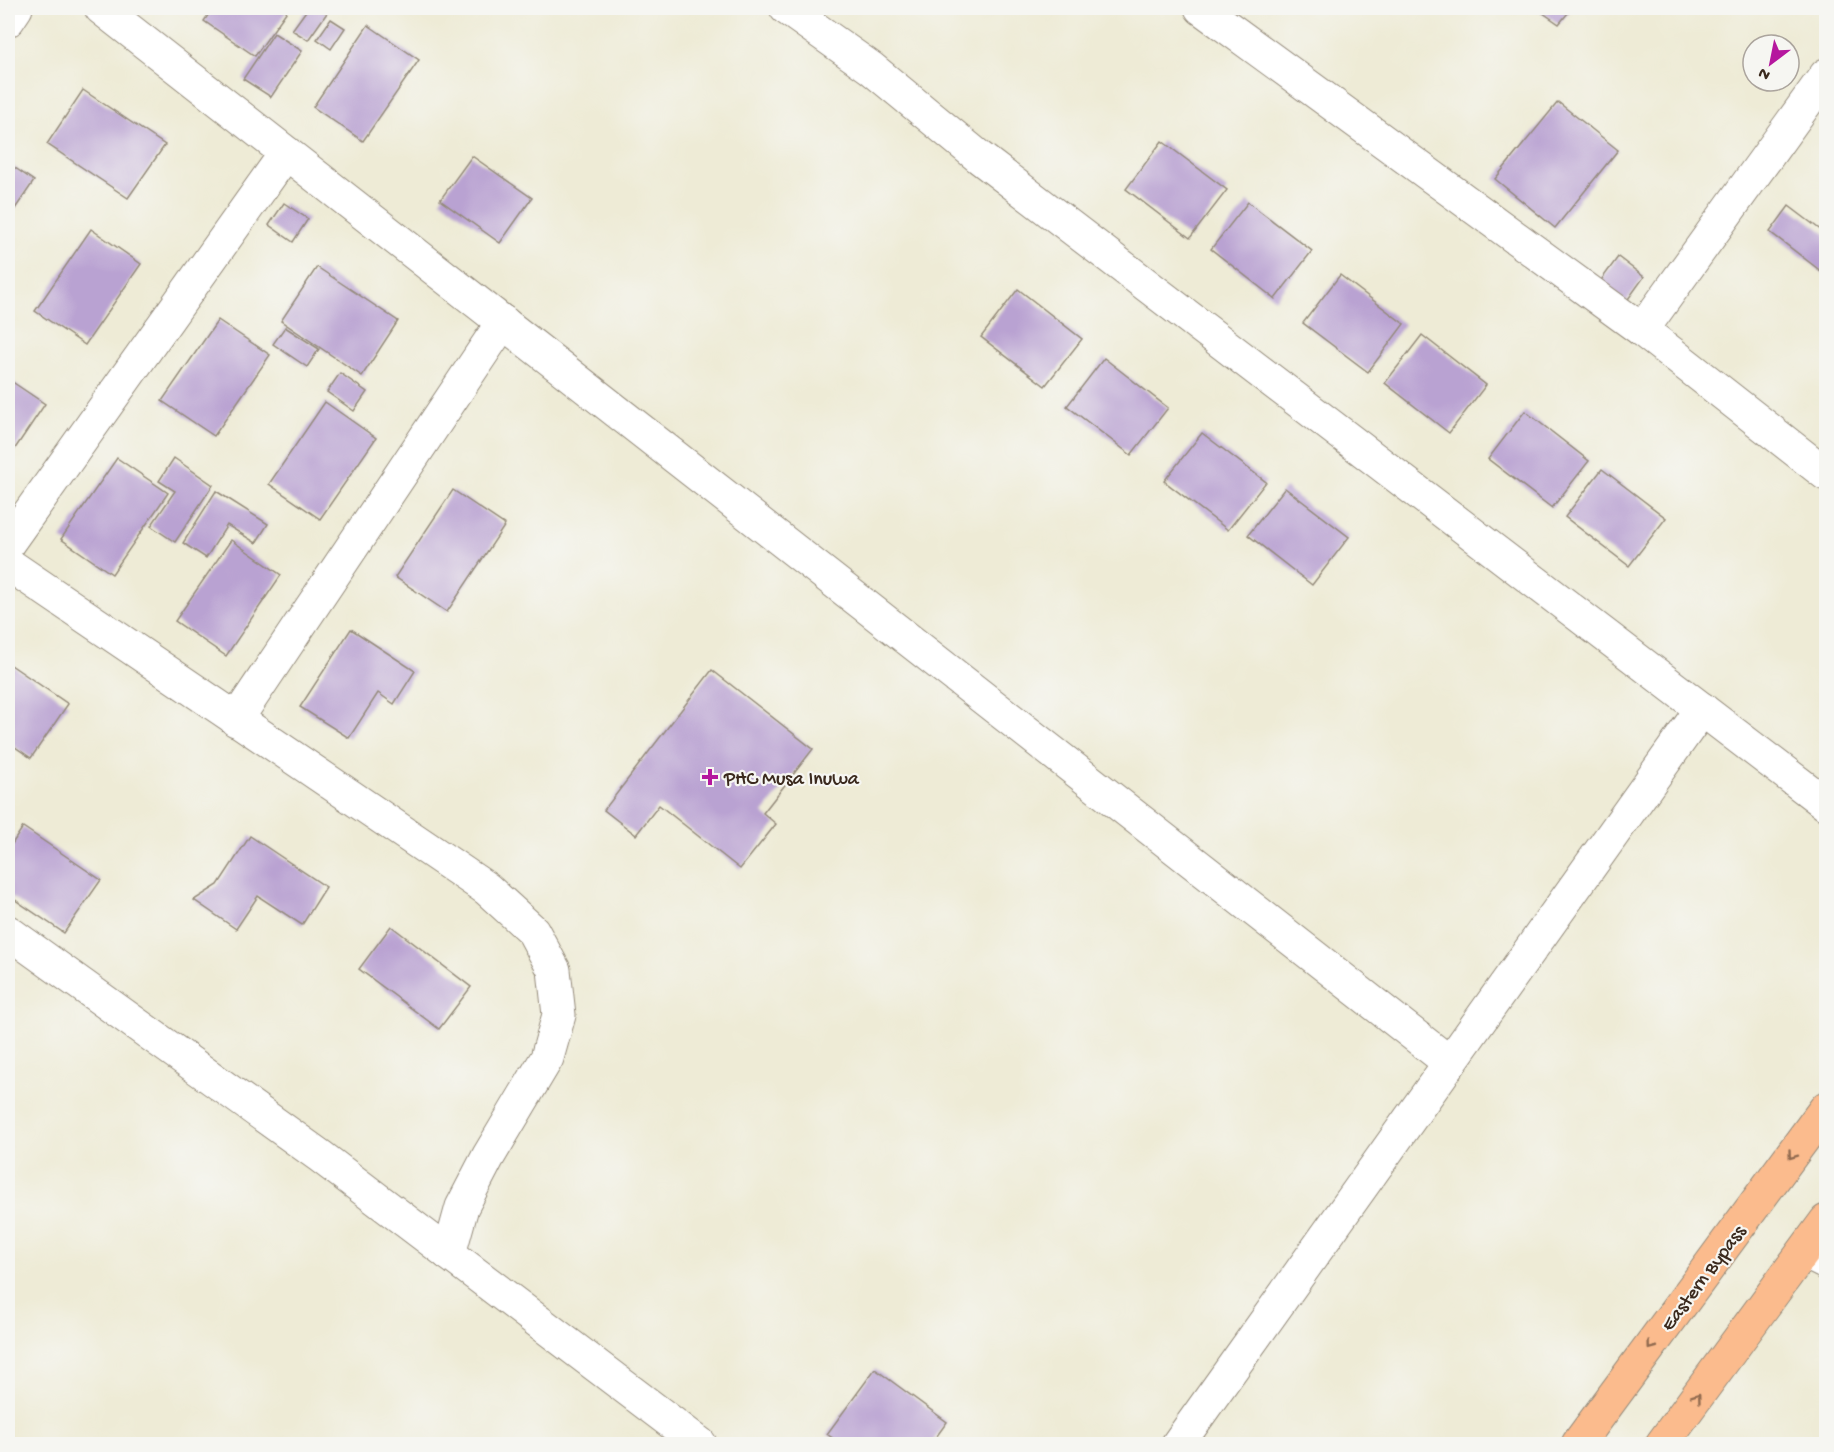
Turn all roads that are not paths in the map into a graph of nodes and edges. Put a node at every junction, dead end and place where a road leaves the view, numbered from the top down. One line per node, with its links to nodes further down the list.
1 (16, 8): 5 (street)
2 (101, 8): 7 (street)
3 (786, 8): 13 (street)
4 (1201, 8): 9 (street)
5 (8, 20)
6 (1827, 75): 9 (street)
7 (286, 153): 8 (street); 11 (street)
8 (502, 322): 14 (street); 17 (street)
9 (1642, 330): 10 (street)
10 (1827, 474)
11 (8, 543)
12 (8, 564): 14 (street)
13 (1702, 709): 15 (street); 17 (street)
14 (236, 720): 20 (street)
15 (1827, 804)
16 (8, 932): 20 (street)
17 (1450, 1063): 23 (street)
18 (1827, 1108): 24 (main road, Eastern Bypass, one-way to 24)
19 (1827, 1221): 21 (main road)
20 (449, 1254): 22 (street)
21 (1815, 1257): 25 (main road, one-way to 21)
22 (700, 1444)
23 (1178, 1444)
24 (1578, 1444)
25 (1662, 1444)

